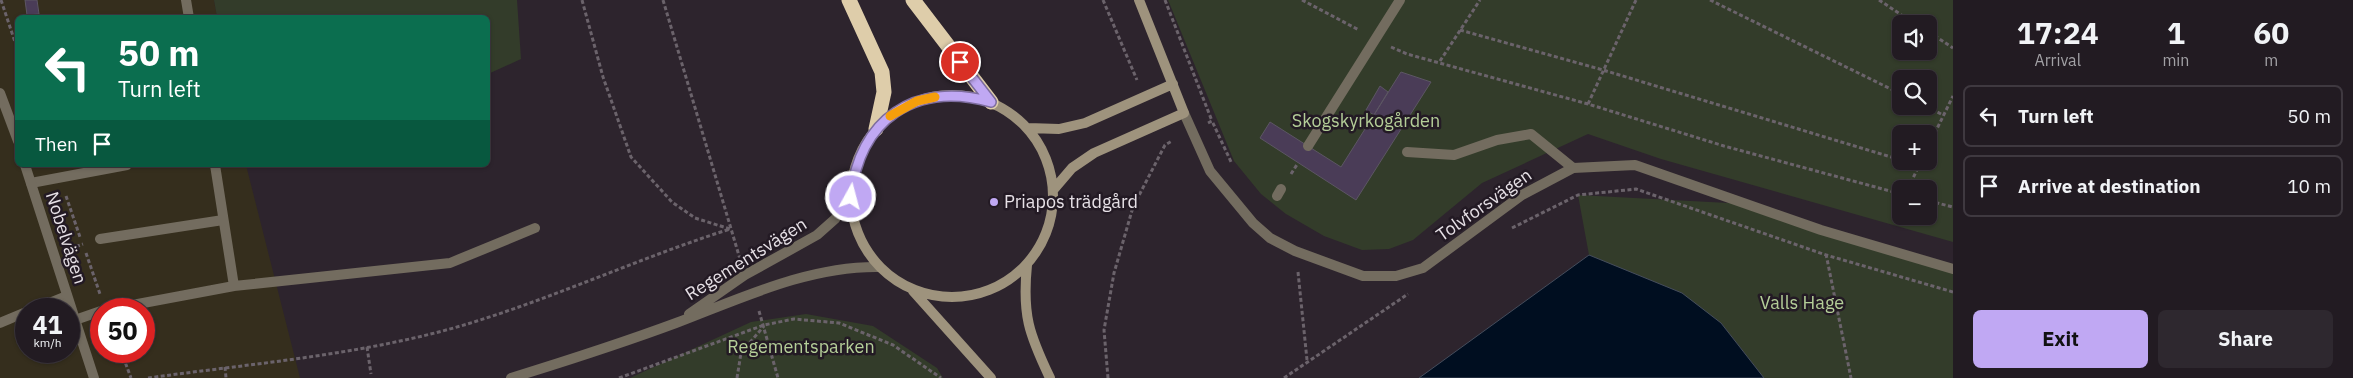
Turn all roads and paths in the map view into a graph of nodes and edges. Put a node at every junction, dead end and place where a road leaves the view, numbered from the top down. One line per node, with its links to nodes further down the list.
1 (1, 0): 21 (path)
2 (186, 0): 16 (street)
3 (582, 0): 58 (path)
4 (663, 0): 58 (path)
5 (849, 0): 40 (highway)
6 (913, 0): 30 (highway)
7 (1103, 0): 29 (path)
8 (1139, 0): 25 (main road)
9 (1164, 0): 35 (path)
10 (1302, 0): 20 (path)
11 (1400, 0): 20 (street)
12 (1480, 0): 18 (path)
13 (1636, 0): 24 (path)
14 (1710, 0): 26 (path)
15 (1880, 0): 17 (path)
16 (187, 15)
17 (1902, 15)
18 (1460, 30): 23 (path); 24 (path)
19 (1937, 37): 22 (path)
20 (1375, 39): 23 (path); 42 (street)
21 (15, 42)
22 (1953, 48)
23 (1440, 61): 31 (path)
24 (1603, 70): 31 (path); 44 (path)
25 (1173, 84): 29 (main road); 33 (main road)
26 (1892, 90)
27 (0, 93): 36 (street)
28 (1953, 96): 34 (path)
29 (1144, 97): 38 (main road)
30 (991, 102): 38 (main road); 40 (main road)
31 (1588, 104): 52 (path)
32 (1937, 112): 34 (path)
33 (1184, 113): 37 (main road); 41 (street, Tolvforsvägen)
34 (1943, 115): 39 (path)
35 (1212, 121): 41 (path); 49 (path)
36 (15, 124)
37 (1156, 126): 51 (main road); 95 (path)
38 (1028, 128): 51 (main road)
39 (1937, 128)
40 (876, 129): 53 (main road)
41 (1192, 130): 62 (street, Tolvforsvägen)
42 (1308, 146)
43 (1407, 152): 48 (street)
44 (1892, 158)
45 (26, 167): 50 (street, Nobelvägen)
46 (116, 167): 50 (street)
47 (215, 167): 56 (street)
48 (1573, 168): 59 (street, Tolvforsvägen); 62 (street, Tolvforsvägen)
49 (1236, 169)
50 (31, 183): 71 (street, Nobelvägen)
51 (1054, 189): 64 (main road)
52 (1892, 192)
53 (851, 197): 65 (main road); 76 (street, Regementsvägen)
54 (1937, 203): 55 (path)
55 (1953, 208)
56 (223, 220): 61 (street); 67 (street)
57 (536, 228): 67 (street)
58 (730, 229): 79 (path)
59 (1821, 230): 63 (path); 66 (street, Tolvforsvägen)
60 (1505, 233): 63 (path)
61 (100, 239)
62 (1295, 251): 80 (path)
63 (1826, 255): 70 (path); 97 (path)
64 (1027, 265): 68 (main road); 94 (main road)
65 (879, 267): 68 (main road); 76 (street, Regementsvägen)
66 (1953, 269)
67 (234, 286): 73 (street)
68 (912, 290): 93 (main road)
69 (1415, 290): 80 (path)
70 (1953, 292)
71 (67, 296): 72 (street)
72 (62, 298)
73 (155, 301)
74 (15, 317): 75 (street)
75 (0, 323)
76 (675, 323): 88 (street, Regementsvägen)
77 (764, 325): 89 (path); 90 (path); 91 (path); 92 (path)
78 (80, 335): 84 (street, Nobelvägen)
79 (367, 347): 82 (path); 83 (path)
80 (1308, 360): 96 (path)
81 (125, 363): 85 (path)
82 (225, 367): 86 (path); 87 (path)
83 (371, 374)
84 (94, 378)
85 (131, 378)
86 (148, 378)
87 (226, 378)
88 (511, 378)
89 (619, 378)
90 (737, 378)
91 (778, 378)
92 (941, 378)
93 (991, 378)
94 (1050, 378)
95 (1108, 378)
96 (1284, 378)
97 (1851, 378)

